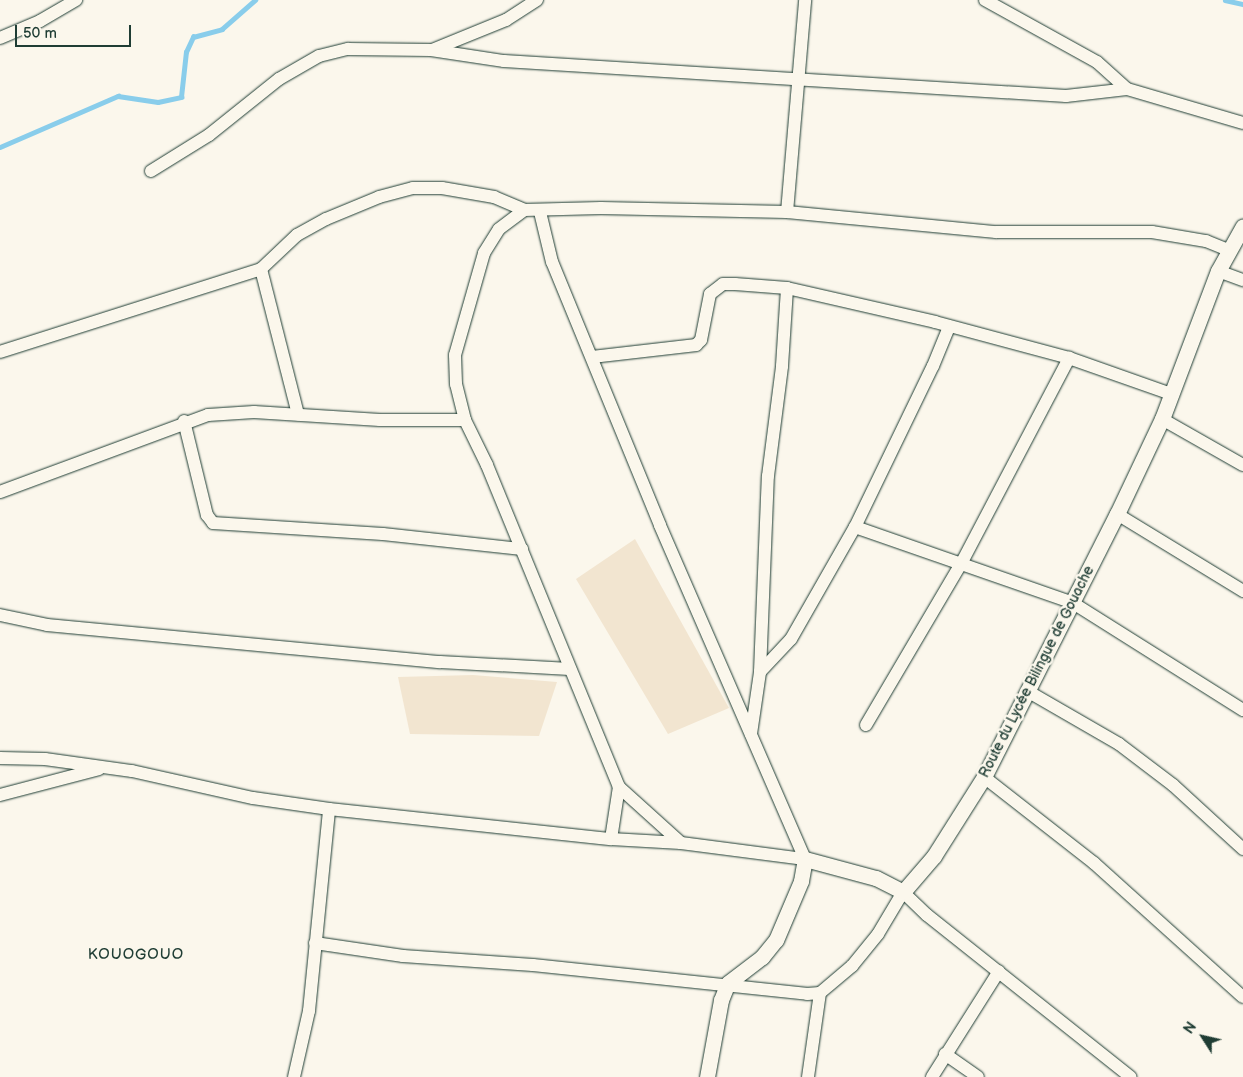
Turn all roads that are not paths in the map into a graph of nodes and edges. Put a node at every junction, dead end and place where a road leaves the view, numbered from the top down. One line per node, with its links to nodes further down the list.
1 (76, 0): 5 (street)
2 (537, 0): 6 (street)
3 (804, 0): 7 (street)
4 (985, 0): 8 (street)
5 (0, 38)
6 (431, 50): 7 (street); 10 (street)
7 (798, 78): 8 (street); 13 (street)
8 (1127, 88): 9 (street)
9 (1243, 123)
10 (151, 170)
11 (524, 210): 12 (street); 16 (street); 27 (street)
12 (540, 212): 13 (street); 22 (street)
13 (787, 212): 15 (street)
14 (1243, 226): 15 (street, Route du Lycée Bilingue de Gouache)
15 (1228, 250): 17 (street, Route du Lycée Bilingue de Gouache)
16 (261, 270): 21 (street); 25 (street)
17 (1218, 271): 18 (street); 24 (street, Route du Lycée Bilingue de Gouache)
18 (1243, 280)
19 (787, 288): 20 (street); 22 (street); 39 (street)
20 (949, 326): 23 (street); 32 (street)
21 (0, 352)
22 (592, 357): 43 (street)
23 (1069, 358): 24 (street); 34 (street)
24 (1172, 394): 26 (street, Route du Lycée Bilingue de Gouache)
25 (298, 414): 27 (street); 28 (street)
26 (1162, 419): 29 (street); 31 (street, Route du Lycée Bilingue de Gouache)
27 (465, 420): 33 (street)
28 (184, 421): 30 (street); 33 (street)
29 (1243, 465)
30 (0, 492)
31 (1117, 514): 35 (street); 36 (street, Route du Lycée Bilingue de Gouache)
32 (855, 527): 34 (street); 39 (street)
33 (522, 549): 38 (street)
34 (960, 564): 36 (street); 42 (street)
35 (1243, 591)
36 (1073, 603): 40 (street, Route du Lycée Bilingue de Gouache); 41 (street)
37 (0, 615): 38 (street)
38 (570, 669): 47 (street)
39 (760, 672): 43 (street)
40 (1029, 692): 46 (street, Route du Lycée Bilingue de Gouache); 52 (street)
41 (1243, 710)
42 (866, 725)
43 (751, 734): 53 (street)
44 (0, 758): 45 (street)
45 (105, 767): 48 (street); 49 (street)
46 (984, 777): 54 (street, Route du Lycée Bilingue de Gouache); 59 (street)
47 (619, 787): 50 (street); 51 (street)
48 (0, 795)
49 (329, 809): 50 (street); 55 (street)
50 (611, 839): 51 (street)
51 (681, 842): 53 (street)
52 (1243, 849)
53 (805, 859): 54 (street); 57 (street)
54 (903, 892): 56 (street); 58 (street)
55 (315, 944): 57 (street); 61 (street)
56 (999, 971): 60 (street); 66 (street)
57 (728, 983): 58 (street); 62 (street)
58 (820, 993): 63 (street)
59 (1243, 998)
60 (945, 1054): 64 (street); 65 (street)
61 (294, 1077)
62 (707, 1077)
63 (808, 1077)
64 (932, 1077)
65 (978, 1077)
66 (1131, 1077)

